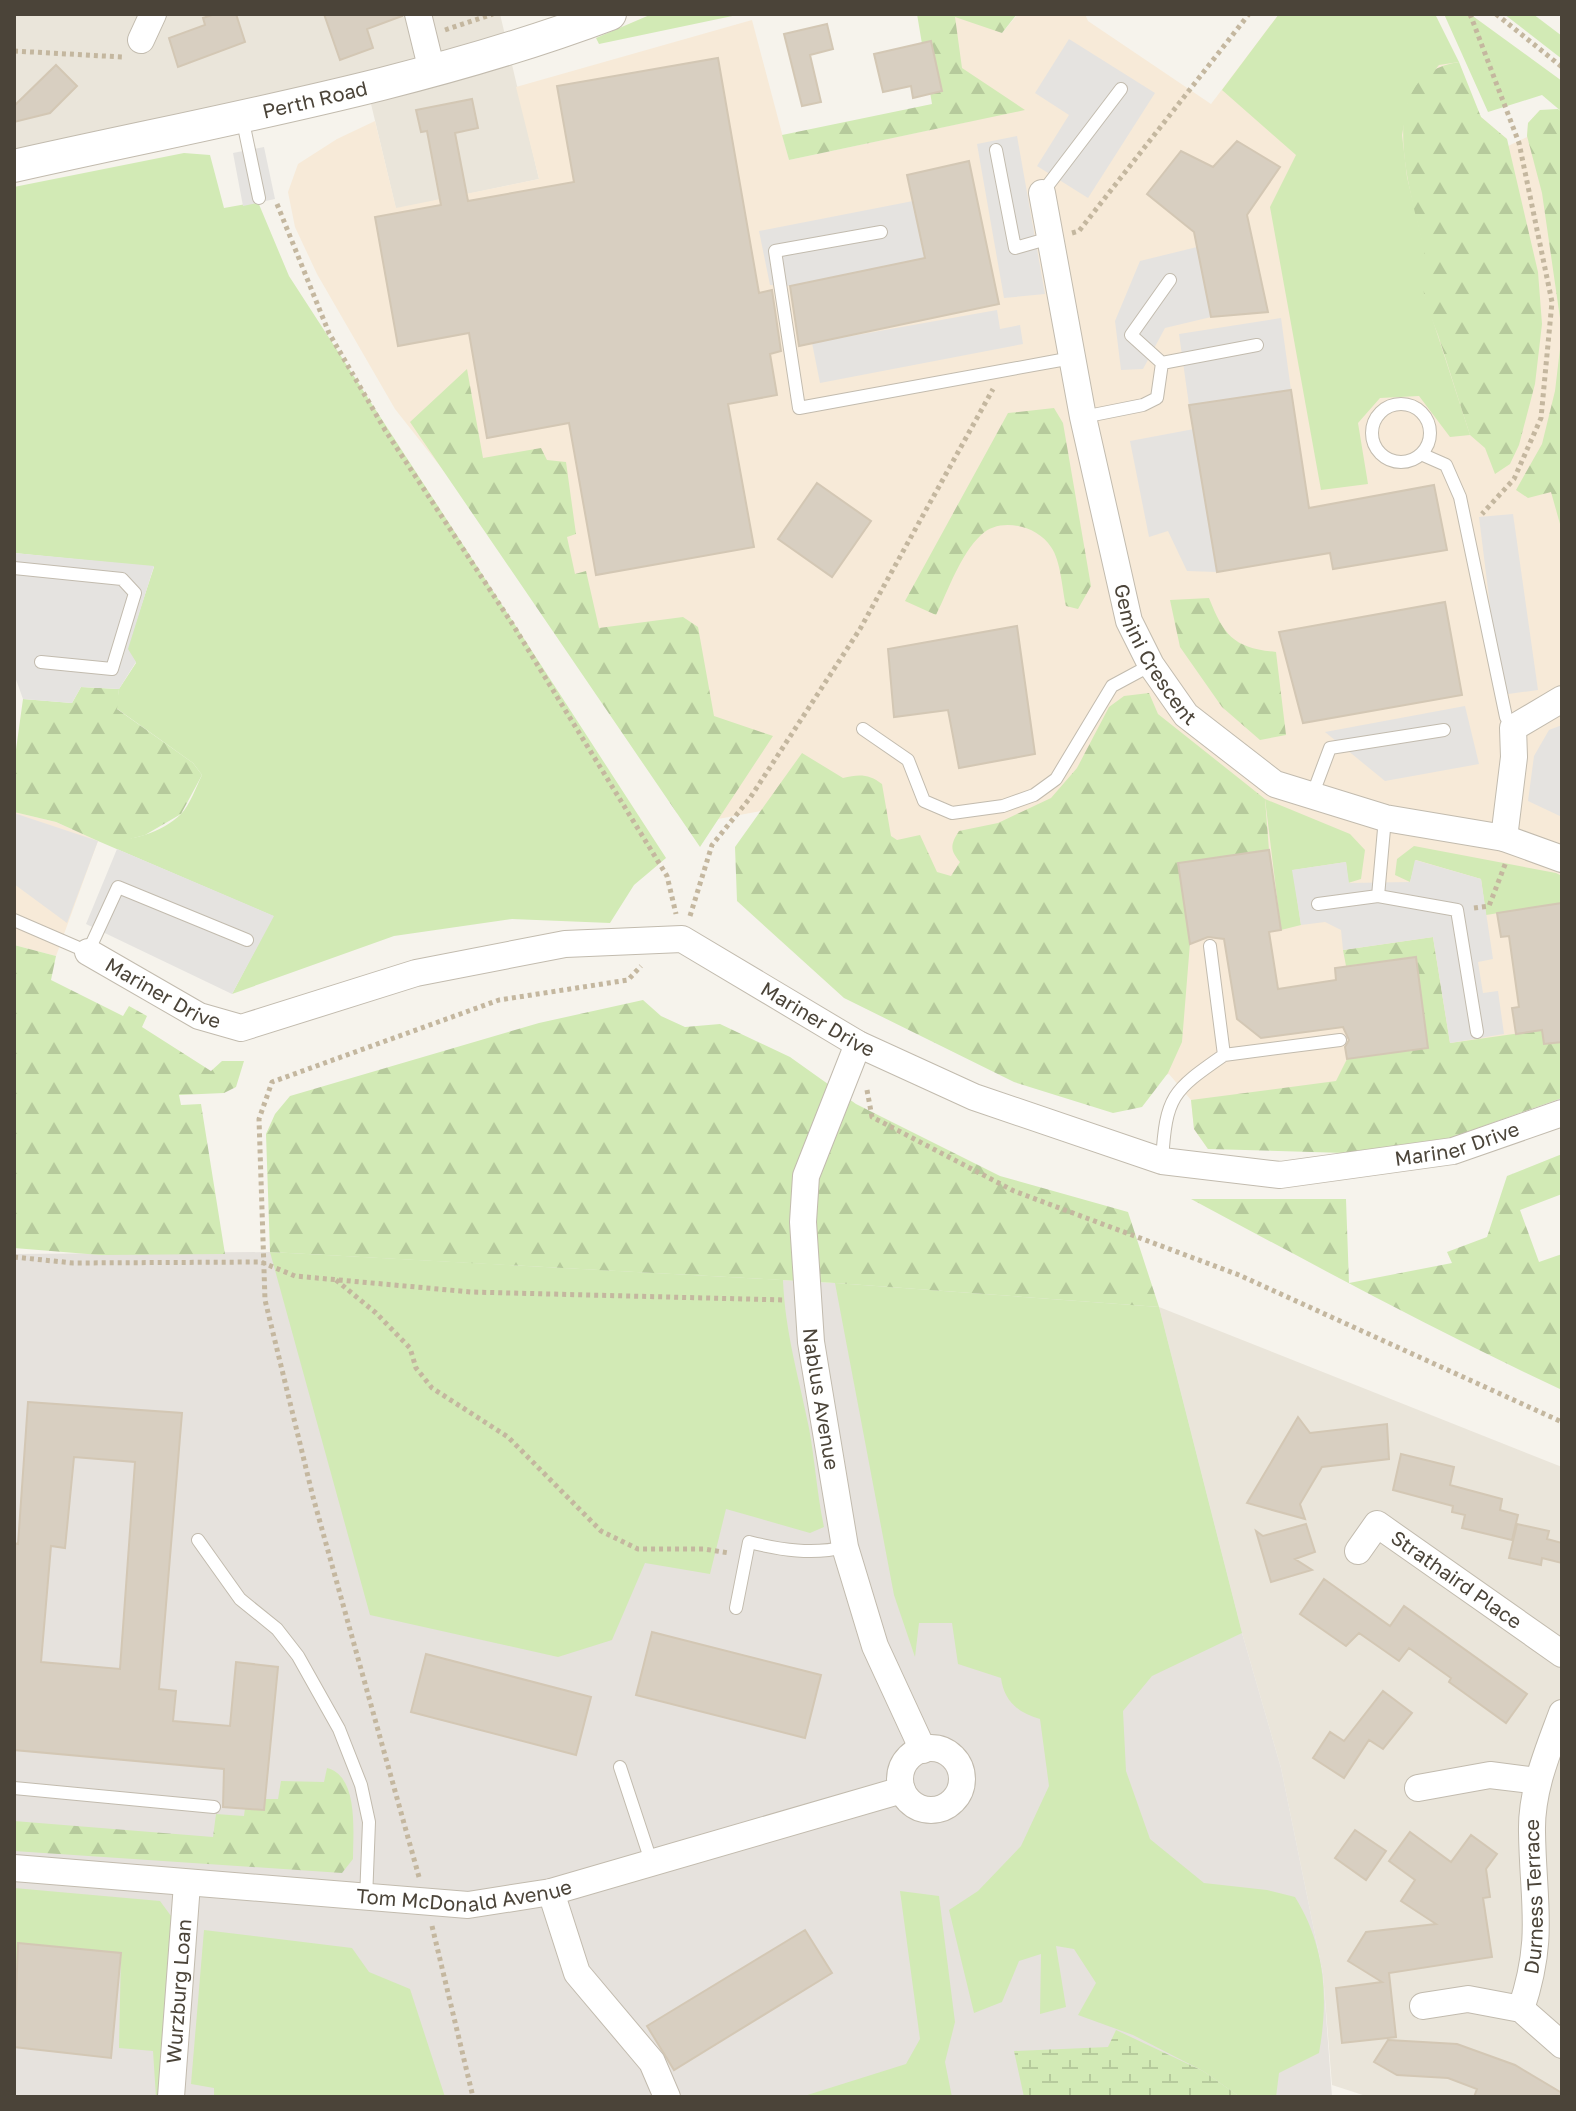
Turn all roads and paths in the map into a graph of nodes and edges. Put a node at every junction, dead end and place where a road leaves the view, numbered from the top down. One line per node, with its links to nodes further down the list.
1 (153, 14): 9 (street)
2 (418, 14): 12 (street)
3 (493, 14): 8 (path)
4 (610, 14): 12 (street, Perth Road)
5 (1249, 14): 20 (path)
6 (1470, 14): 28 (path)
7 (1496, 14): 11 (path)
8 (441, 31)
9 (141, 40): 10 (path)
10 (14, 51)
11 (1562, 67)
12 (432, 71): 14 (street, Perth Road)
13 (1121, 89): 17 (lane)
14 (241, 114): 16 (street, Perth Road); 18 (lane)
15 (996, 150): 20 (lane)
16 (14, 166)
17 (1042, 193): 20 (street, Gemini Crescent)
18 (259, 198): 44 (path)
19 (881, 232): 25 (lane)
20 (1050, 238): 23 (street, Gemini Crescent)
21 (1170, 280): 24 (lane)
22 (1257, 345): 24 (lane)
23 (1072, 358): 25 (lane); 26 (street, Gemini Crescent)
24 (1162, 363): 26 (lane)
25 (1002, 373): 44 (path)
26 (1083, 417): 31 (street, Gemini Crescent)
27 (1421, 454): 27 (lane); 28 (lane)
28 (1467, 531): 33 (lane)
29 (14, 568): 30 (lane)
30 (41, 662)
31 (1151, 665): 34 (lane); 36 (street, Gemini Crescent)
32 (1562, 699): 33 (street)
33 (1513, 728): 38 (street)
34 (863, 729)
35 (1444, 730): 36 (lane)
36 (1312, 796): 37 (street, Gemini Crescent)
37 (1385, 818): 38 (street, Gemini Crescent); 40 (lane)
38 (1504, 838): 39 (street, Gemini Crescent); 42 (path)
39 (1562, 859)
40 (1378, 896): 41 (lane); 42 (lane)
41 (1318, 904)
42 (1457, 910): 48 (lane)
43 (14, 920): 47 (lane)
44 (674, 938): 47 (street, Mariner Drive); 50 (street, Mariner Drive); 56 (path)
45 (247, 940): 47 (lane)
46 (1210, 946): 51 (lane)
47 (88, 952)
48 (1477, 1032)
49 (1340, 1040): 51 (lane)
50 (858, 1044): 54 (street, Mariner Drive); 58 (street, Nablus Avenue)
51 (1224, 1055): 54 (lane)
52 (866, 1088): 59 (path)
53 (1562, 1113): 54 (street, Mariner Drive)
54 (1162, 1161)
55 (14, 1257): 56 (path)
56 (261, 1262): 57 (path); 79 (path)
57 (335, 1280): 58 (path); 63 (path)
58 (808, 1301): 61 (street, Nablus Avenue)
59 (1562, 1422)
60 (198, 1540): 78 (lane)
61 (845, 1547): 63 (lane); 67 (street, Nablus Avenue)
62 (1358, 1551): 65 (street, Strathaird Place)
63 (747, 1556): 64 (lane)
64 (736, 1608)
65 (1562, 1654)
66 (1562, 1713): 69 (street, Durness Terrace)
67 (923, 1750): 72 (street); 72 (street)
68 (620, 1767): 74 (lane)
69 (1538, 1781): 71 (street); 81 (street, Durness Terrace)
70 (14, 1788): 73 (lane)
71 (1418, 1788)
72 (902, 1790): 74 (street, Tom McDonald Avenue)
73 (214, 1807)
74 (651, 1861): 77 (street, Tom McDonald Avenue)
75 (14, 1868): 76 (street, Tom McDonald Avenue)
76 (187, 1884): 78 (street, Tom McDonald Avenue); 83 (street, Wurzburg Loan)
77 (551, 1892): 79 (street, Tom McDonald Avenue); 85 (street)
78 (366, 1899): 79 (street, Tom McDonald Avenue)
79 (426, 1904): 84 (path)
80 (1423, 2006): 81 (street)
81 (1521, 2009): 82 (street)
82 (1562, 2045)
83 (171, 2097)
84 (473, 2097)
85 (667, 2097)

